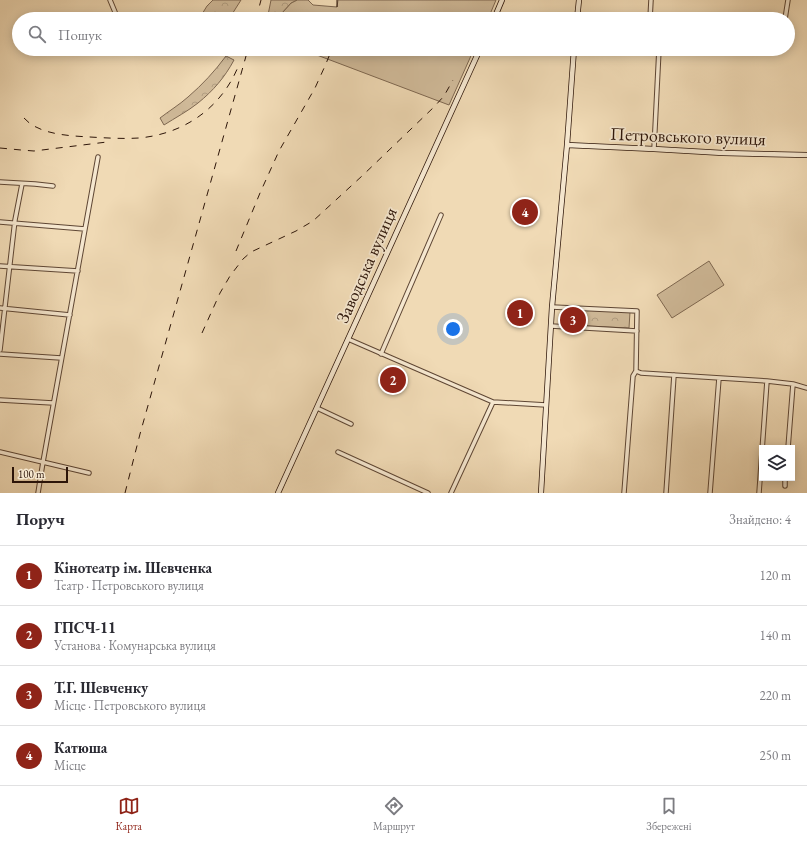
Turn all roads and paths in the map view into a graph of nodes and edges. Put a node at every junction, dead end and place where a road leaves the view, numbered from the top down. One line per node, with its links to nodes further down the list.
1 (110, 0): 6 (street)
2 (502, 0): 7 (main road)
3 (579, 0): 8 (main road)
4 (651, 0): 9 (street)
5 (788, 0): 10 (street)
6 (116, 12)
7 (497, 12)
8 (578, 12)
9 (650, 12)
10 (786, 12)
11 (477, 56): 34 (main road, Заводська вулиця)
12 (573, 56): 14 (main road)
13 (659, 56): 15 (street)
14 (567, 145): 15 (main road, Петровського вулиця); 28 (main road)
15 (654, 149): 16 (main road, Петровського вулиця)
16 (807, 155)
17 (98, 157): 24 (street)
18 (0, 182): 19 (street)
19 (22, 184): 20 (street); 23 (street)
20 (53, 186)
21 (441, 215): 37 (street)
22 (0, 222): 23 (street)
23 (15, 223): 24 (street); 26 (street)
24 (85, 229): 27 (street)
25 (0, 266): 26 (street)
26 (10, 267): 27 (street); 30 (street)
27 (78, 271): 31 (street)
28 (552, 307): 32 (main road); 33 (street)
29 (0, 308): 30 (street)
30 (6, 308): 31 (street); 35 (street)
31 (70, 315): 38 (street)
32 (551, 326): 33 (street); 48 (main road)
33 (637, 330): 39 (street)
34 (348, 339): 37 (street); 49 (main road, Заводська вулиця)
35 (0, 350)
36 (0, 354): 38 (street)
37 (381, 354): 46 (street)
38 (61, 358): 47 (street)
39 (636, 371): 40 (street); 63 (street)
40 (674, 375): 41 (street); 64 (street)
41 (719, 378): 42 (street); 65 (street)
42 (767, 381): 43 (street); 66 (street)
43 (794, 384): 44 (street); 51 (street)
44 (807, 388)
45 (0, 400): 47 (street)
46 (493, 402): 48 (street); 61 (street)
47 (53, 403): 54 (street)
48 (546, 405): 62 (main road)
49 (317, 408): 50 (street); 59 (main road, Заводська вулиця)
50 (351, 424)
51 (788, 445)
52 (0, 452): 54 (street)
53 (338, 452): 60 (street)
54 (43, 462): 55 (street); 58 (street)
55 (89, 473)
56 (785, 481): 57 (street)
57 (785, 486)
58 (38, 493)
59 (278, 493)
60 (428, 493)
61 (451, 493)
62 (540, 493)
63 (624, 493)
64 (666, 493)
65 (710, 493)
66 (759, 493)

